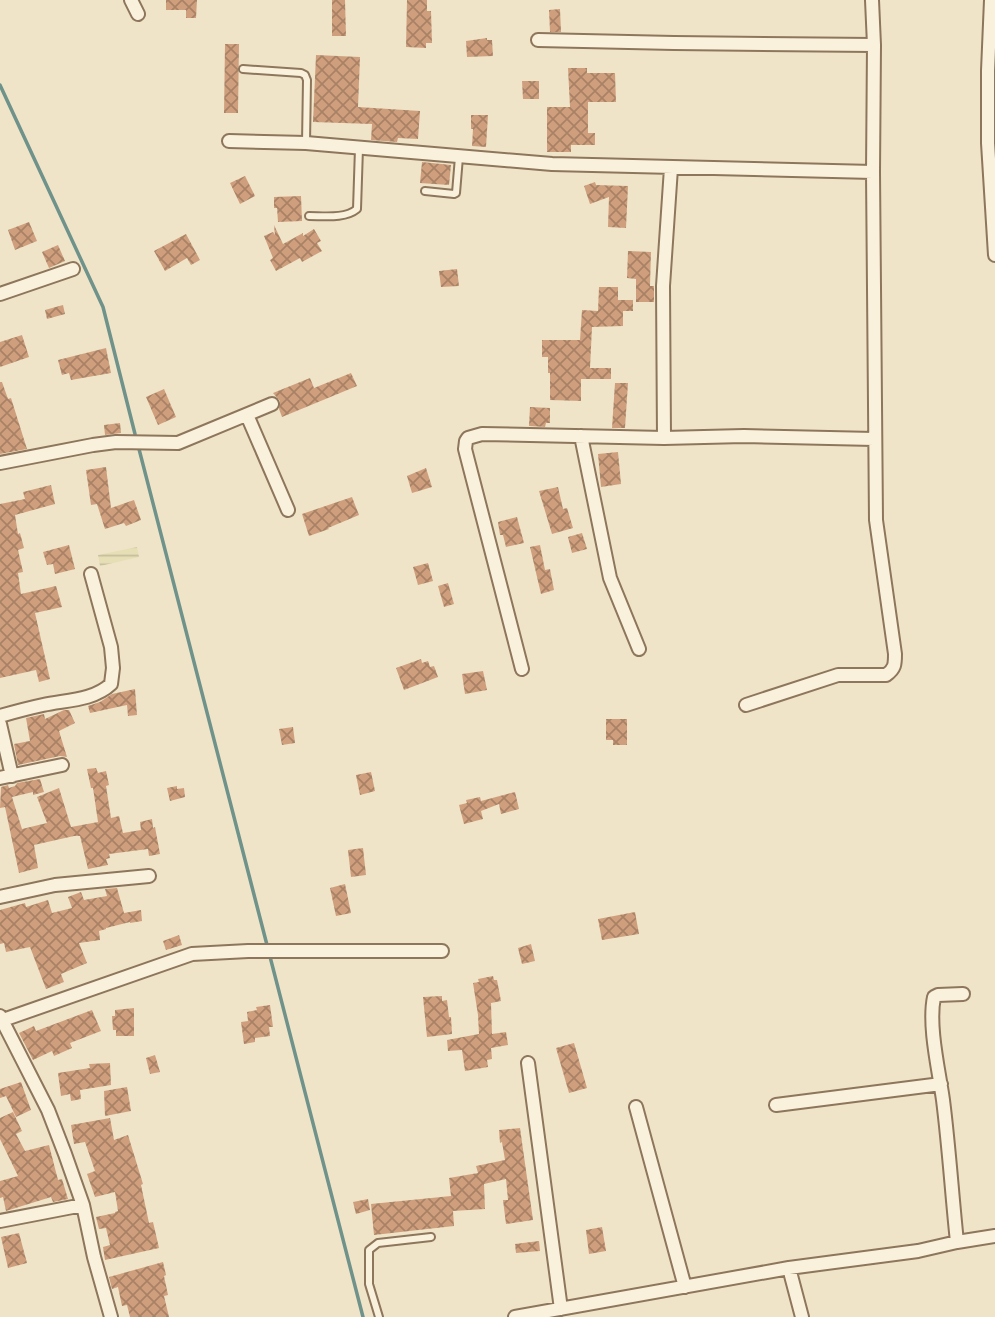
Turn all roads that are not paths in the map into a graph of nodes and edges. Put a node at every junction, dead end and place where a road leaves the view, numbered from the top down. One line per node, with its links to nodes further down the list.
1 (131, 0): 4 (street)
2 (872, 0): 6 (street)
3 (991, 0): 16 (street)
4 (138, 14)
5 (538, 40): 6 (street)
6 (874, 45): 13 (street)
7 (243, 69): 9 (lane)
8 (229, 141): 9 (street)
9 (306, 143): 10 (street)
10 (359, 148): 11 (street); 15 (lane)
11 (459, 157): 12 (street); 14 (lane)
12 (671, 168): 13 (street); 22 (street)
13 (873, 172): 23 (street)
14 (425, 191)
15 (309, 216)
16 (995, 255)
17 (73, 269): 18 (street)
18 (0, 294)
19 (272, 404): 20 (street)
20 (247, 415): 24 (street); 25 (street)
21 (581, 436): 22 (street); 27 (street); 28 (street)
22 (664, 438): 23 (street)
23 (874, 439): 29 (street)
24 (0, 463)
25 (288, 510)
26 (91, 574): 30 (street)
27 (639, 649)
28 (522, 669)
29 (746, 705)
30 (0, 716)
31 (0, 724): 33 (street)
32 (62, 765): 33 (street)
33 (6, 777)
34 (149, 876): 35 (street)
35 (0, 897)
36 (442, 951): 38 (street)
37 (963, 994): 40 (street)
38 (0, 1019): 43 (street)
39 (528, 1063): 50 (street)
40 (941, 1084): 41 (street); 47 (street)
41 (776, 1105)
42 (636, 1107): 49 (street)
43 (83, 1205): 44 (street); 51 (street)
44 (0, 1221)
45 (995, 1236): 47 (street)
46 (431, 1237): 52 (lane)
47 (957, 1242): 48 (street)
48 (789, 1268): 49 (street); 54 (street)
49 (685, 1287): 50 (street)
50 (561, 1309): 53 (street)
51 (111, 1317)
52 (379, 1317)
53 (515, 1317)
54 (802, 1317)

